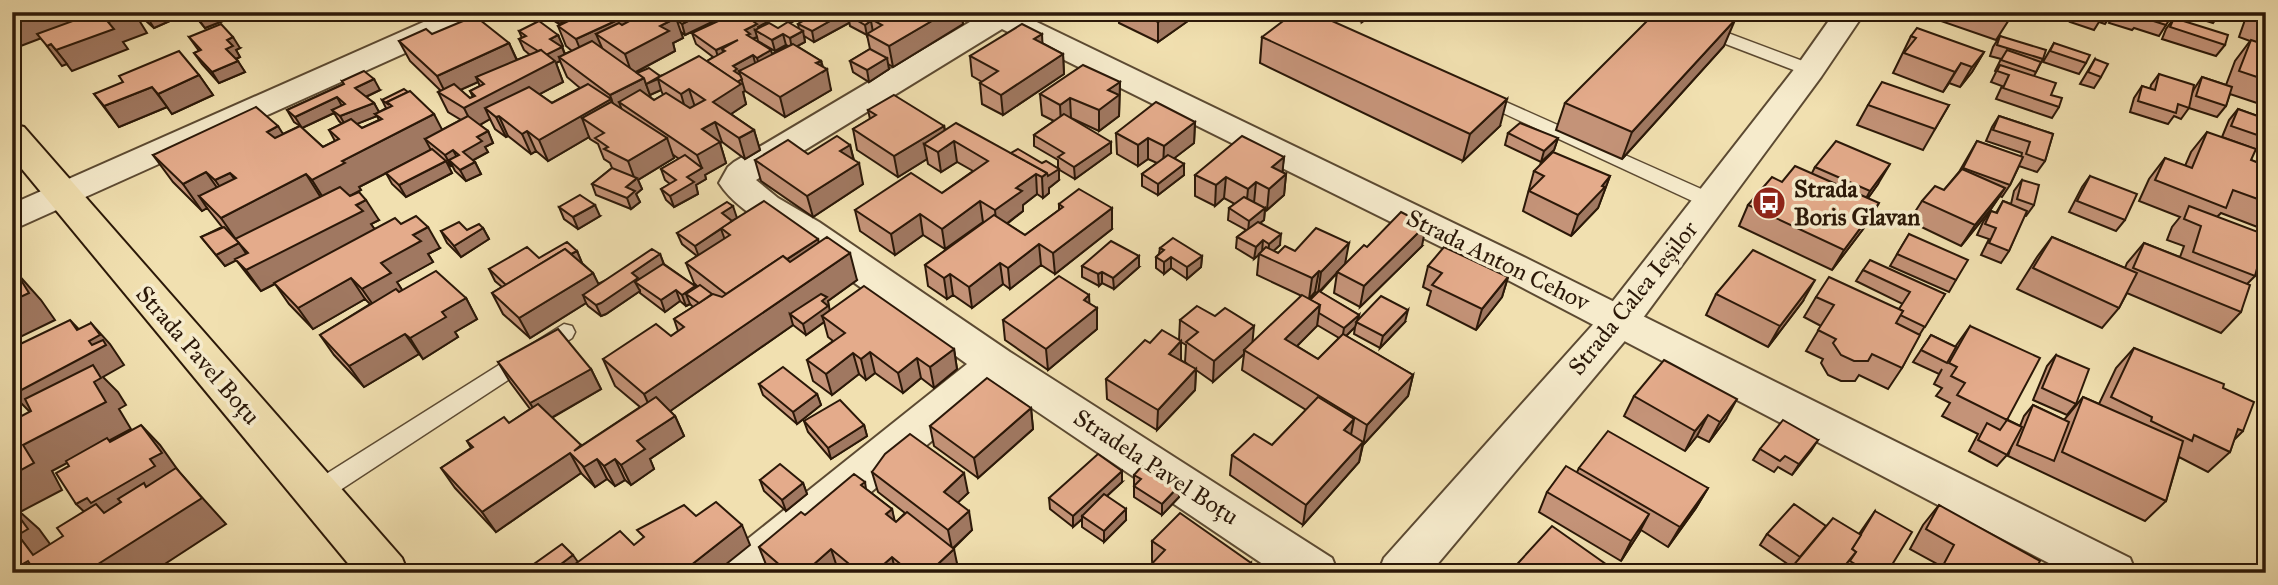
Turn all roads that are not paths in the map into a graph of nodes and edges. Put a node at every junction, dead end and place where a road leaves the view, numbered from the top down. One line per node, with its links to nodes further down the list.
1 (472, 12): 8 (street)
2 (1656, 12): 5 (lane)
3 (1850, 12): 5 (street, Strada Calea Ieșilor)
4 (996, 15): 11 (street, Strada Anton Cehov); 13 (street, Stradela Pavel Boțu)
5 (1810, 70): 9 (street, Strada Calea Ieșilor)
6 (1460, 86): 9 (lane)
7 (12, 135): 8 (main road, Strada Pavel Boțu)
8 (61, 196): 10 (street); 14 (main road, Strada Pavel Boțu)
9 (1710, 201): 11 (street, Strada Calea Ieșilor)
10 (12, 218)
11 (1620, 320): 18 (street, Strada Calea Ieșilor); 19 (street, Strada Anton Cehov)
12 (564, 332): 14 (lane)
13 (996, 363): 16 (street); 17 (street, Stradela Pavel Boțu)
14 (316, 493): 15 (main road, Strada Pavel Boțu)
15 (385, 573)
16 (741, 573)
17 (1315, 573)
18 (1401, 573)
19 (2113, 573)

